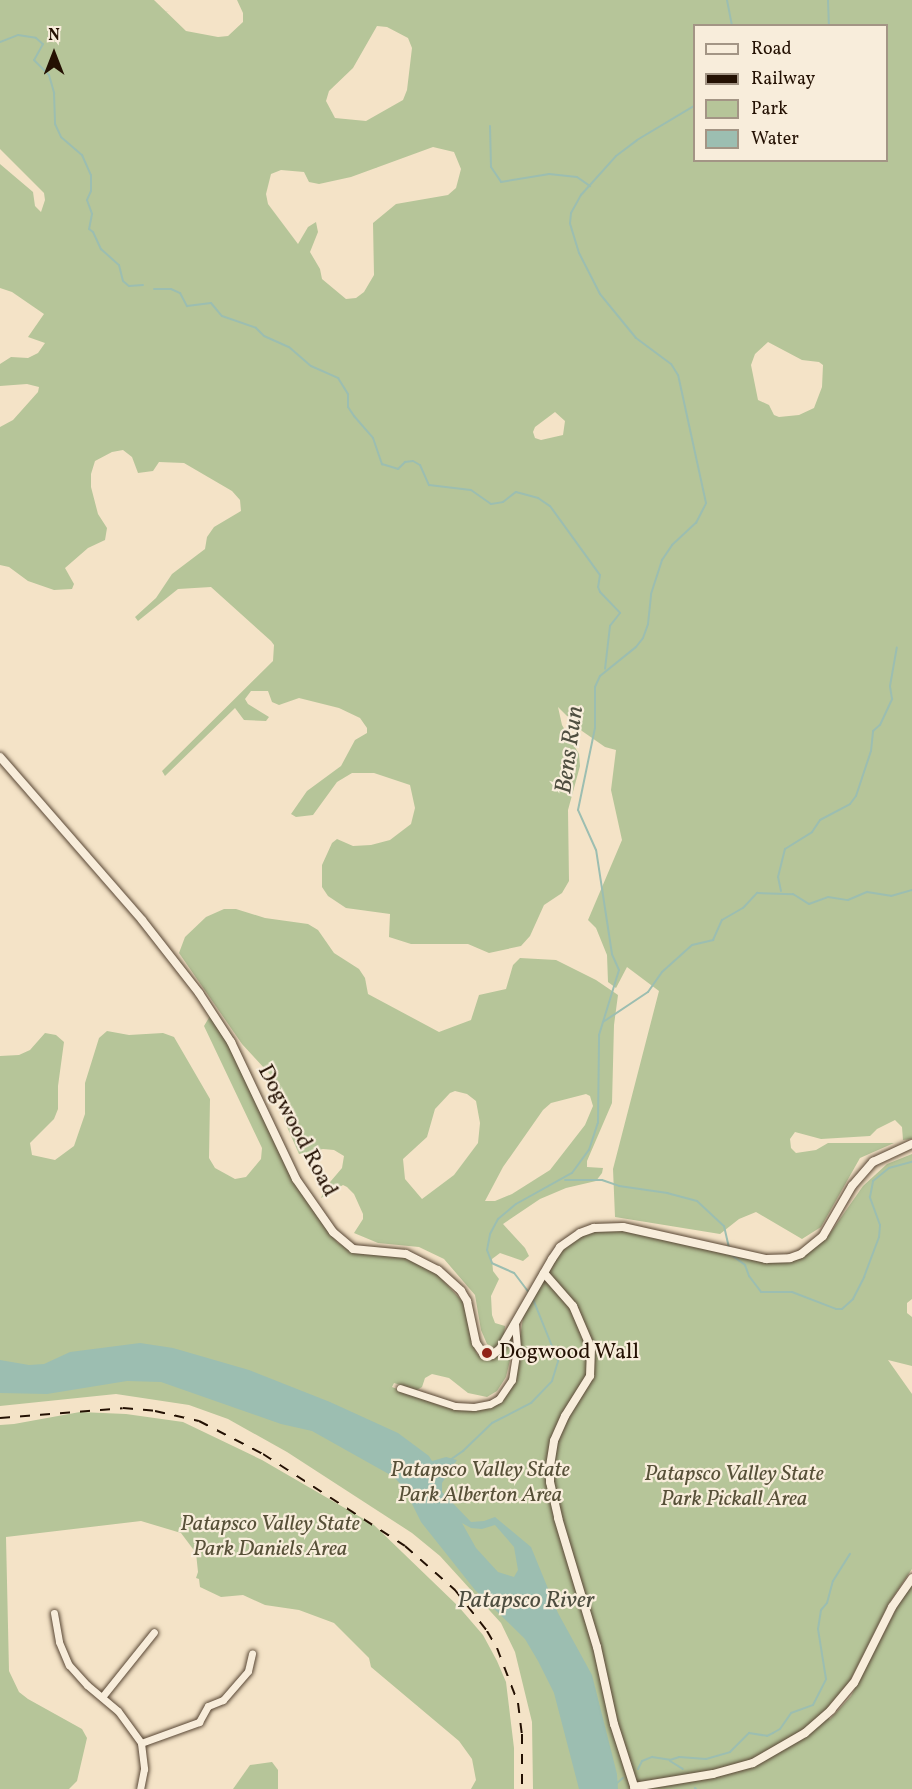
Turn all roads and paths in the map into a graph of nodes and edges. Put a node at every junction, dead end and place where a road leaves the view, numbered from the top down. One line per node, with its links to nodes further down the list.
1 (0, 757): 4 (street, Dogwood Road)
2 (912, 1144): 3 (street, Dogwood Road)
3 (544, 1273): 4 (street, Dogwood Road); 12 (street)
4 (515, 1325): 5 (street)
5 (400, 1388)
6 (912, 1578): 12 (street)
7 (54, 1613): 10 (street)
8 (154, 1632): 10 (street)
9 (252, 1653): 11 (street)
10 (102, 1697): 11 (street)
11 (141, 1743): 13 (street)
12 (635, 1788)
13 (140, 1789)

